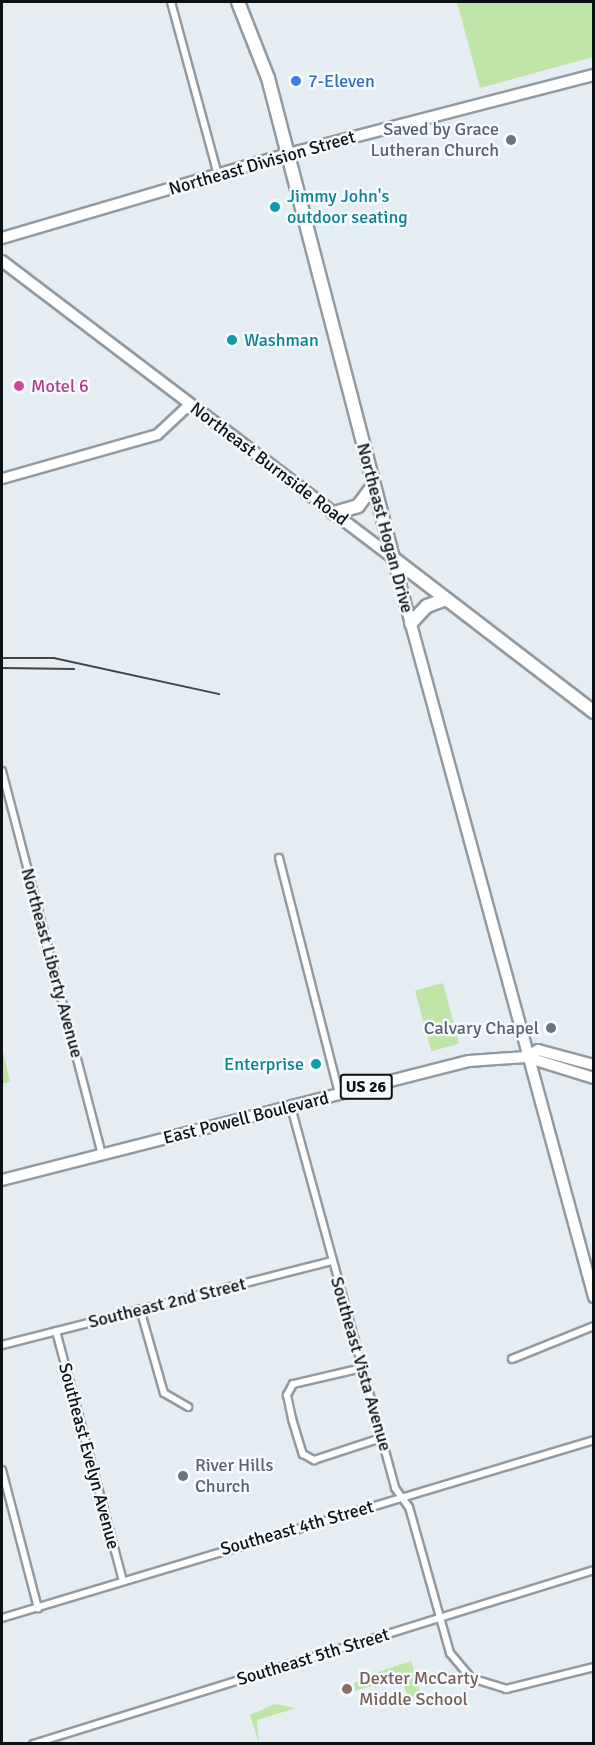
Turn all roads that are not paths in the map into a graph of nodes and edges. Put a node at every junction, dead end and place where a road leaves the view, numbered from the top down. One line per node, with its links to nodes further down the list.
1 (171, 2): 5 (street)
2 (238, 2): 4 (highway, Northeast Hogan Drive)
3 (594, 75): 4 (main road, Northeast Division Street)
4 (288, 154): 5 (main road, Northeast Division Street); 10 (highway, Northeast Hogan Drive)
5 (218, 174): 6 (main road, Northeast Division Street)
6 (2, 238)
7 (2, 261): 8 (main road, Northeast Burnside Road)
8 (190, 404): 9 (street); 11 (main road, Northeast Burnside Road)
9 (2, 478)
10 (374, 485): 11 (highway); 12 (highway, Northeast Hogan Drive)
11 (334, 513): 12 (main road, Northeast Burnside Road)
12 (393, 558): 13 (highway, Northeast Burnside Road); 14 (main road, Northeast Hogan Drive)
13 (446, 599): 14 (highway); 15 (highway, Northeast Burnside Road)
14 (411, 622): 18 (main road, Northeast Hogan Drive)
15 (594, 711)
16 (2, 771): 23 (street, Northeast Liberty Avenue)
17 (279, 858): 21 (street)
18 (526, 1056): 19 (main road, East Powell Boulevard / US 26); 20 (main road, East Powell Boulevard / US 26); 21 (main road, East Powell Boulevard / US 26); 26 (main road, Northeast Hogan Drive)
19 (594, 1065)
20 (594, 1078)
21 (339, 1094): 22 (main road, East Powell Boulevard / US 26)
22 (291, 1107): 23 (main road, East Powell Boulevard / US 26); 25 (street, Southeast Vista Avenue)
23 (102, 1155): 24 (main road, East Powell Boulevard / US 26)
24 (2, 1180)
25 (332, 1261): 27 (street, Southeast 2nd Street); 32 (street, Southeast Vista Avenue)
26 (594, 1298)
27 (140, 1310): 29 (street, Southeast 2nd Street); 33 (street)
28 (594, 1326): 31 (street)
29 (56, 1331): 30 (street, Southeast 2nd Street); 39 (street, Southeast Evelyn Avenue)
30 (2, 1345)
31 (512, 1359)
32 (362, 1368): 34 (street, Southeast Vista Avenue); 34 (street)
33 (188, 1407)
34 (381, 1438): 37 (street, Southeast Vista Avenue)
35 (594, 1440): 37 (street, Southeast 4th Street)
36 (2, 1470): 40 (street)
37 (402, 1498): 39 (street, Southeast 4th Street); 42 (street, Southeast Vista Avenue)
38 (594, 1570): 42 (street, Southeast 5th Street)
39 (123, 1581): 40 (street, Southeast 4th Street)
40 (38, 1608): 41 (street, Southeast 4th Street)
41 (2, 1618)
42 (440, 1618): 43 (street, Southeast Vista Avenue); 44 (street, Southeast 5th Street)
43 (594, 1667)
44 (33, 1743)

